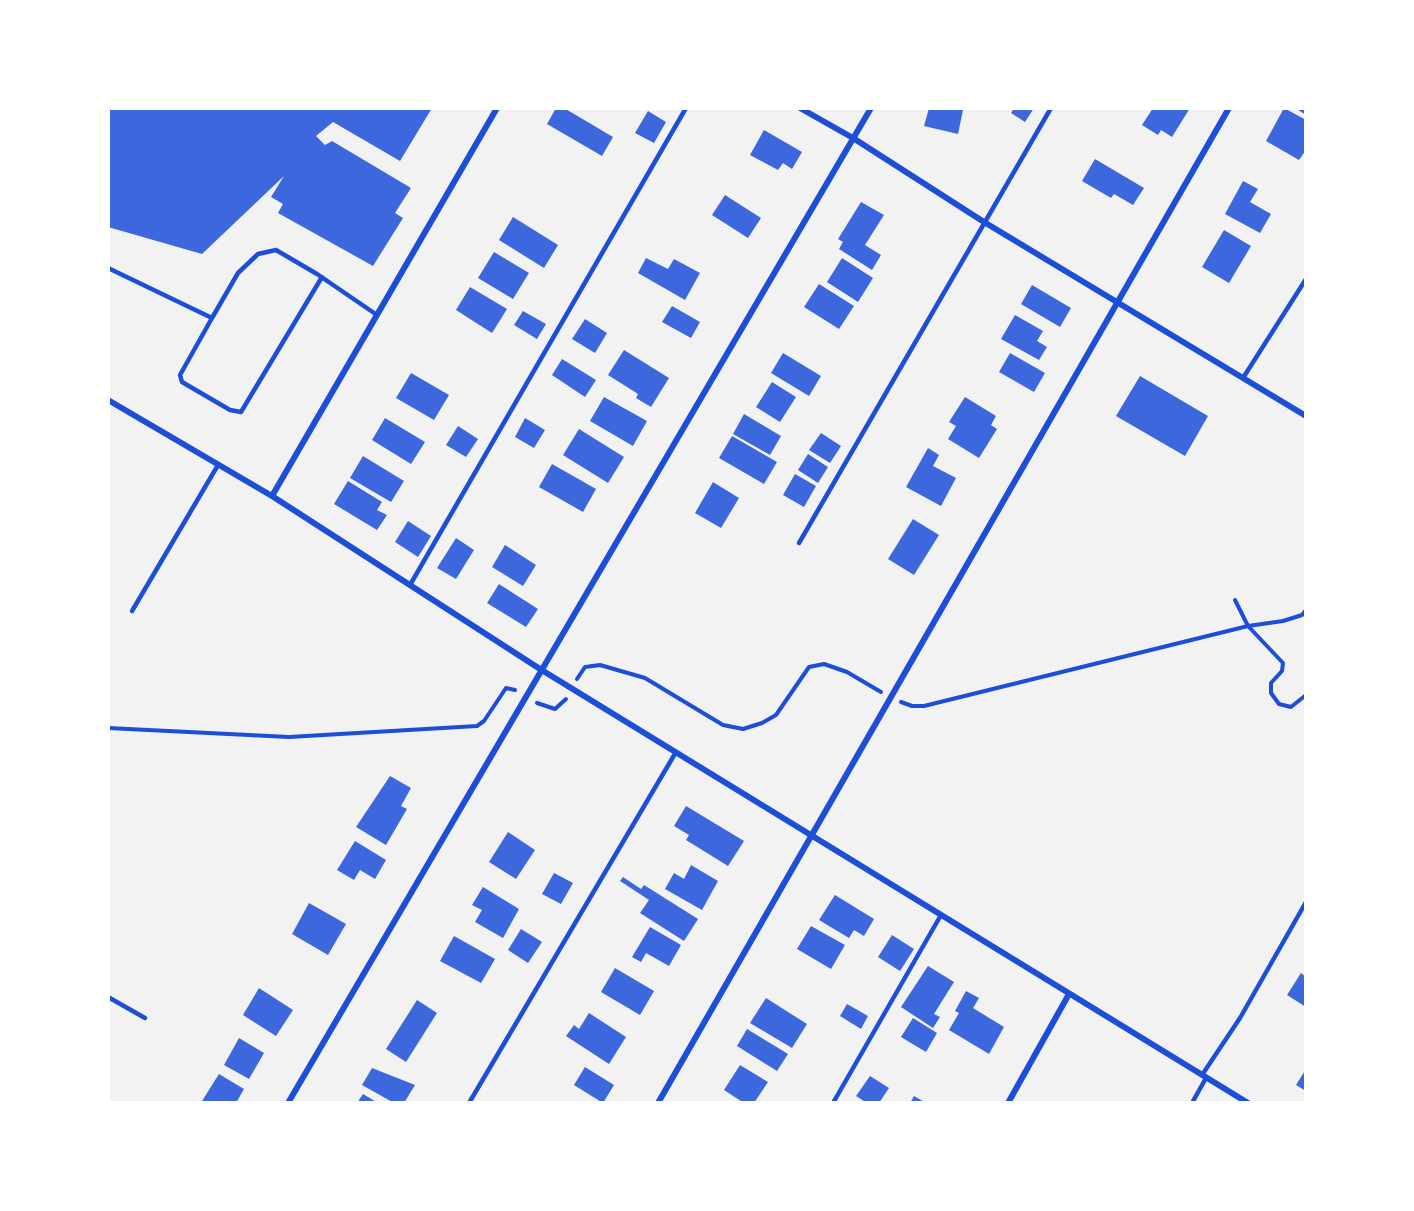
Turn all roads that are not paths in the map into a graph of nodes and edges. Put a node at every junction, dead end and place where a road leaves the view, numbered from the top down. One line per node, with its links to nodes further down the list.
1 (497, 108): 13 (street)
2 (686, 108): 21 (lane)
3 (800, 108): 7 (street)
4 (871, 108): 7 (street)
5 (1051, 108): 8 (lane)
6 (1229, 108): 12 (street)
7 (854, 138): 8 (street); 23 (street)
8 (984, 222): 12 (street); 20 (lane)
9 (108, 268): 14 (lane)
10 (322, 277): 13 (lane); 14 (lane); 14 (lane)
11 (1306, 279): 15 (lane)
12 (1118, 303): 15 (street); 25 (street)
13 (377, 315): 19 (street)
14 (212, 318)
15 (1243, 378): 17 (street)
16 (108, 400): 18 (street)
17 (1306, 416)
18 (218, 465): 19 (street); 22 (lane)
19 (272, 496): 21 (street)
20 (799, 543)
21 (410, 585): 23 (street)
22 (132, 611)
23 (540, 669): 24 (street); 32 (street)
24 (676, 752): 25 (street); 33 (lane)
25 (812, 835): 27 (street); 34 (street)
26 (1306, 902): 31 (lane)
27 (941, 915): 28 (street); 35 (lane)
28 (1069, 994): 31 (street); 36 (street)
29 (108, 997): 30 (lane)
30 (145, 1018)
31 (1204, 1076): 37 (lane); 38 (street)
32 (288, 1103)
33 (469, 1103)
34 (658, 1103)
35 (833, 1103)
36 (1008, 1103)
37 (1192, 1103)
38 (1248, 1103)

